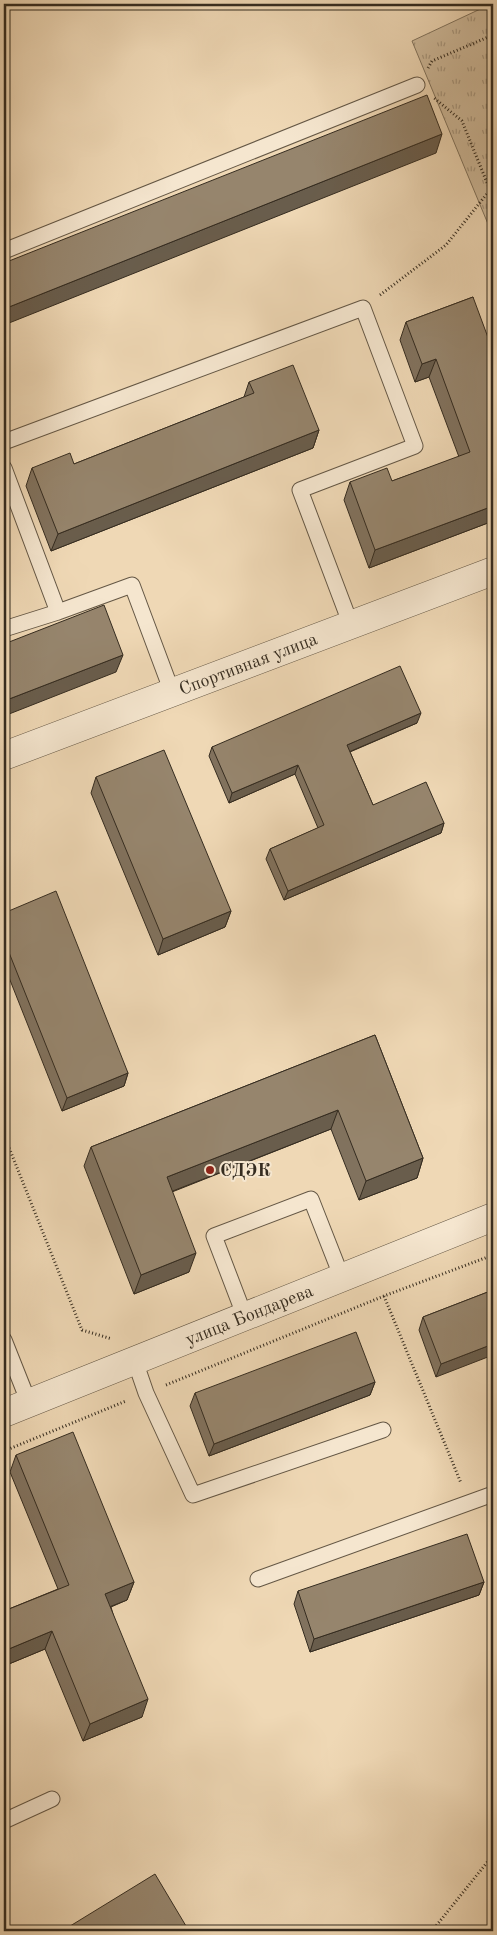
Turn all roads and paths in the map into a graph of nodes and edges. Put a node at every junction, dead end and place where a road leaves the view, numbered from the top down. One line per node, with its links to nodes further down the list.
1 (493, 35): 2 (path)
2 (418, 85): 3 (lane); 4 (path)
3 (4, 251)
4 (363, 308): 5 (lane); 9 (lane)
5 (4, 442)
6 (4, 468): 8 (lane)
7 (493, 571): 9 (street, Спортивная улица)
8 (58, 612): 10 (lane); 11 (lane)
9 (350, 625): 11 (street, Спортивная улица)
10 (4, 629)
11 (172, 692): 12 (street, Спортивная улица)
12 (4, 756)
13 (4, 1135): 20 (path)
14 (493, 1217): 16 (street, улица Бондарева)
15 (493, 1255): 17 (path)
16 (342, 1278): 18 (street, улица Бондарева); 18 (lane)
17 (384, 1296): 21 (path); 27 (path)
18 (245, 1317): 20 (street, улица Бондарева)
19 (4, 1340): 22 (lane)
20 (135, 1361): 21 (lane); 22 (street, улица Бондарева)
21 (146, 1393): 24 (lane); 25 (path)
22 (29, 1403): 23 (street, улица Бондарева)
23 (4, 1413)
24 (383, 1430)
25 (4, 1451)
26 (493, 1494): 27 (lane)
27 (469, 1503): 28 (lane)
28 (258, 1579)
29 (52, 1799): 30 (lane)
30 (4, 1821)
31 (493, 1855): 32 (path)
32 (432, 1931)

